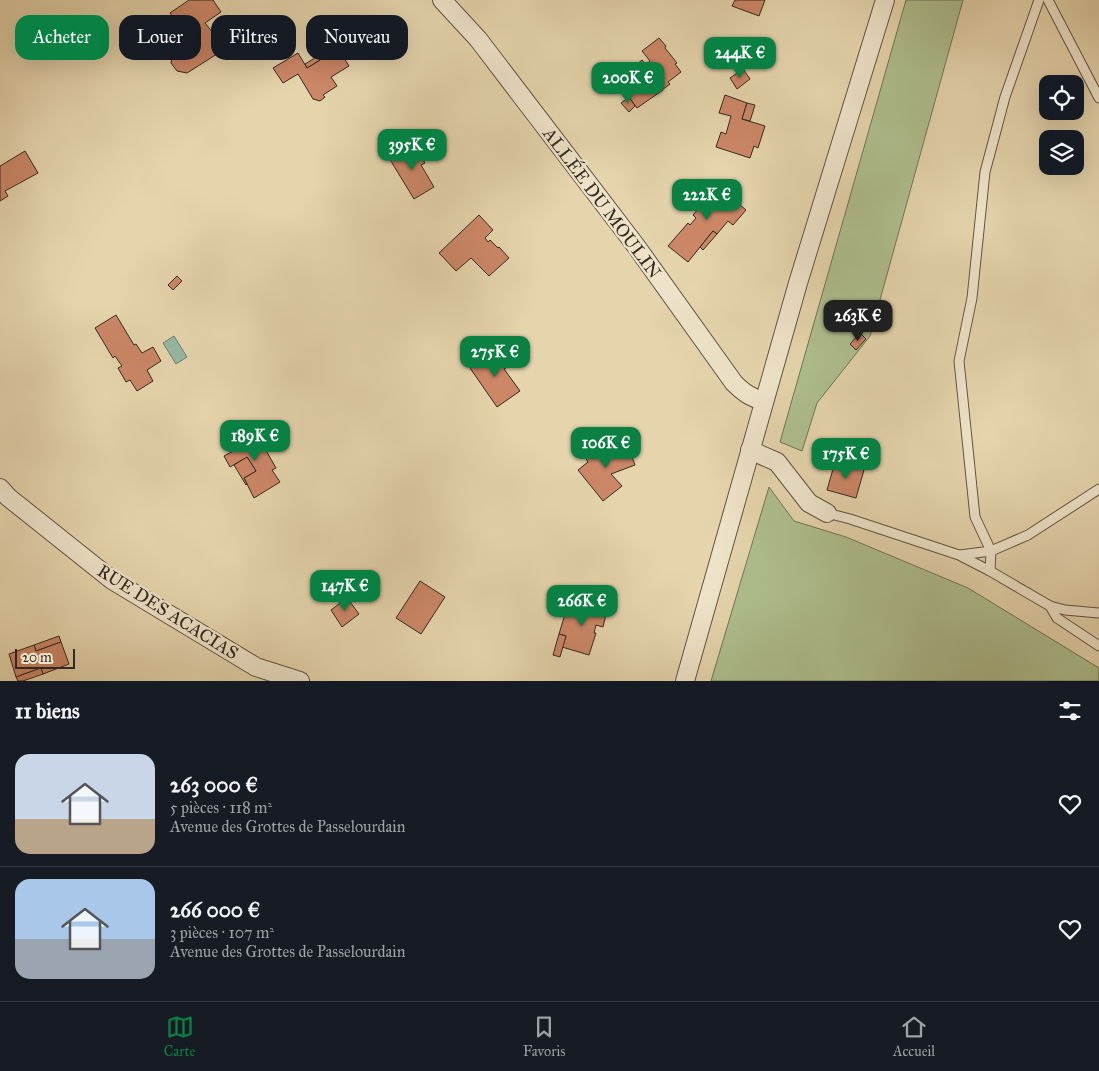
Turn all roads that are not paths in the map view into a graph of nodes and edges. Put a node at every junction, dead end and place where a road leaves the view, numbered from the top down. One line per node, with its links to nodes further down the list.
1 (442, 0): 6 (street, ALLÉE DU MOULIN)
2 (885, 0): 6 (street)
3 (1039, 0): 11 (lane)
4 (1048, 0): 5 (lane)
5 (1099, 98)
6 (764, 401): 7 (street)
7 (750, 450): 10 (street); 18 (street)
8 (0, 488): 17 (street, RUE DES ACACIAS)
9 (1099, 489): 11 (lane)
10 (826, 512): 12 (lane)
11 (991, 552): 12 (lane); 13 (lane)
12 (959, 555): 13 (lane)
13 (990, 571): 14 (lane)
14 (1050, 606): 15 (lane); 16 (lane)
15 (1099, 613)
16 (1099, 646)
17 (300, 681)
18 (685, 681)

